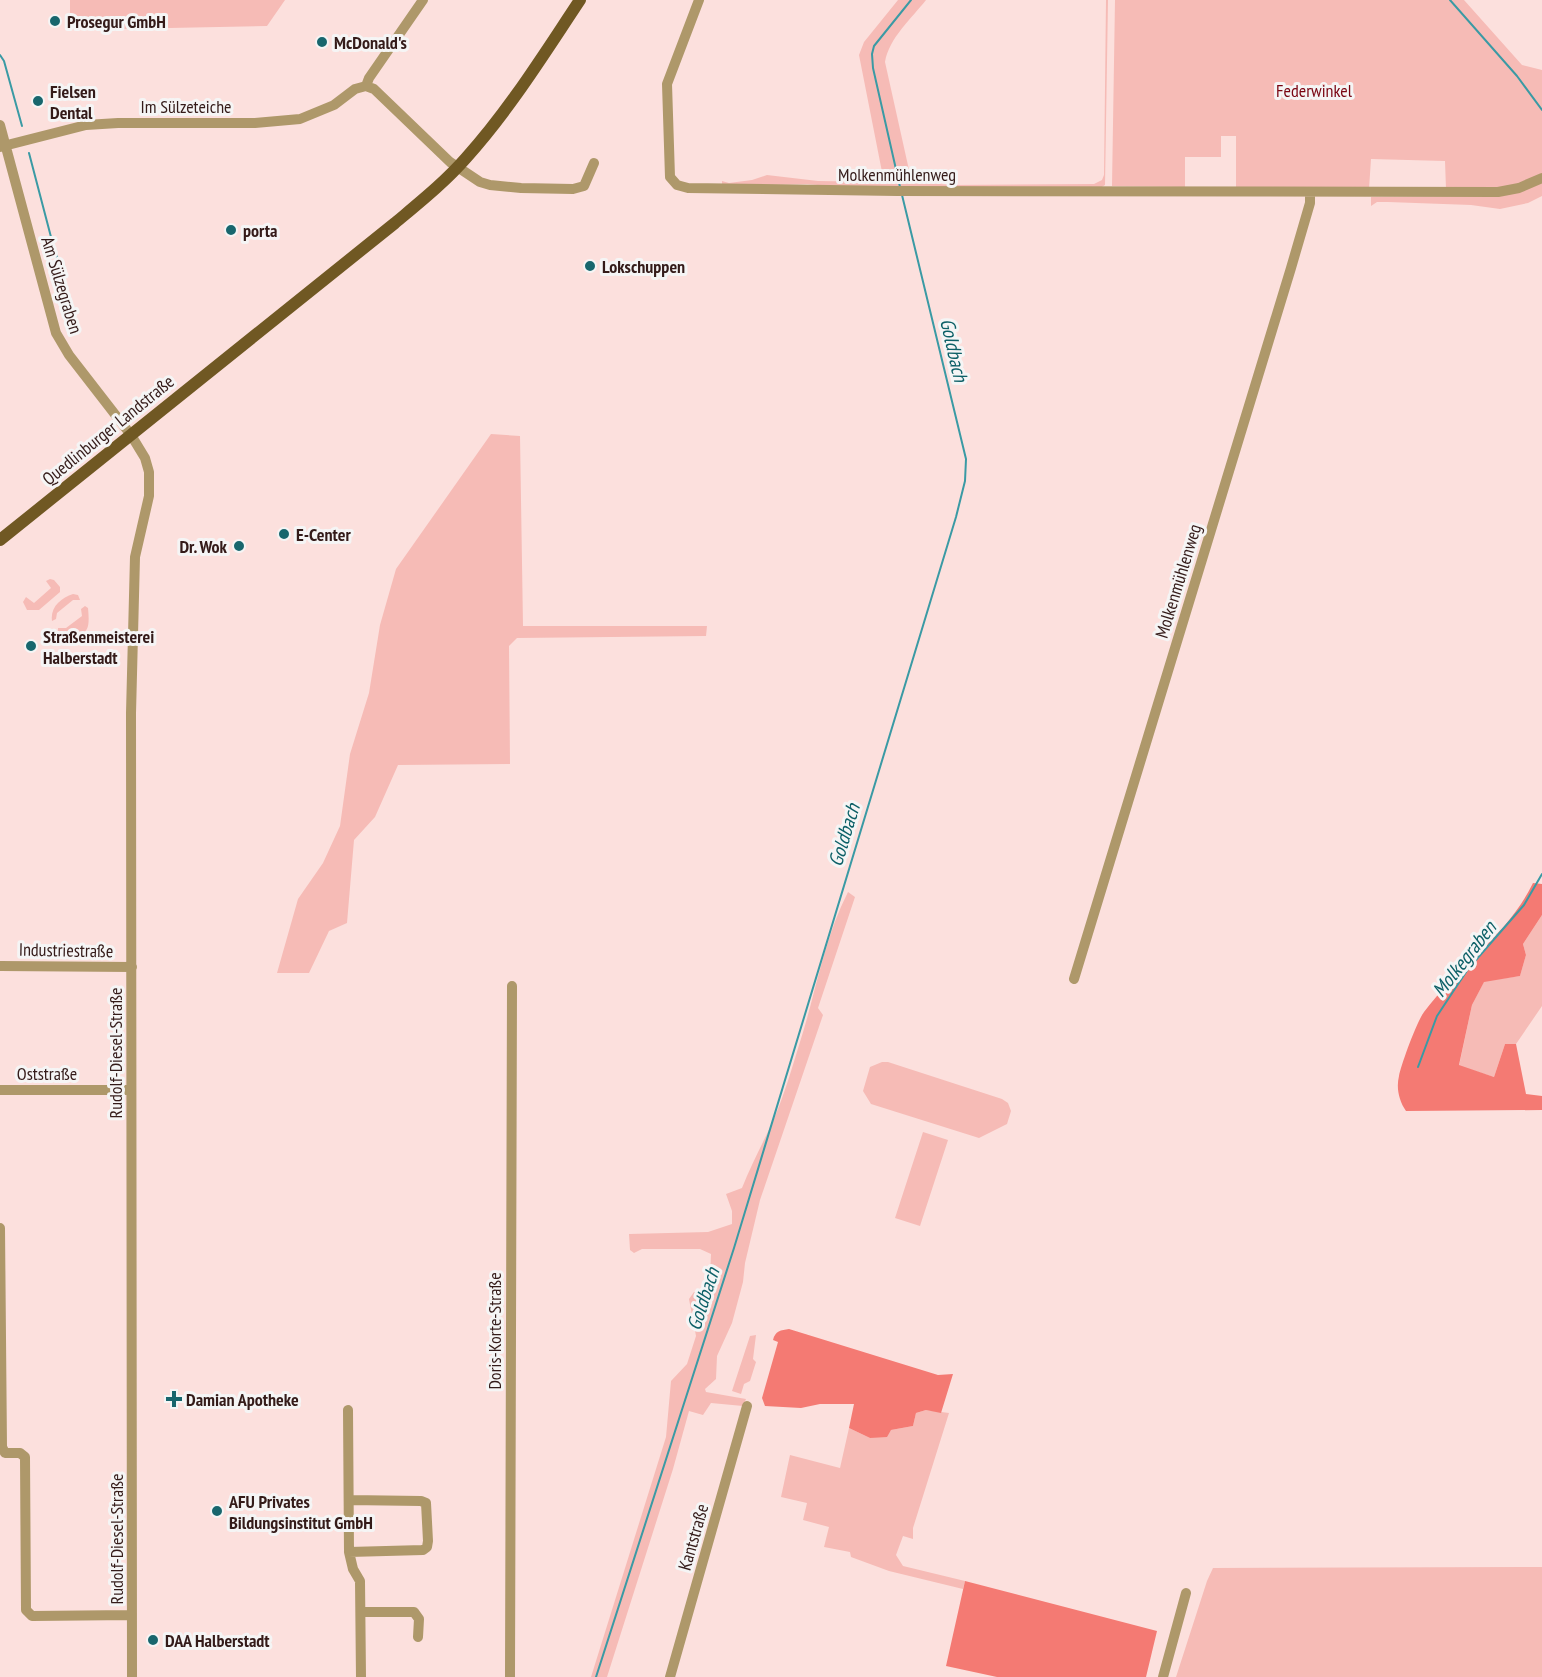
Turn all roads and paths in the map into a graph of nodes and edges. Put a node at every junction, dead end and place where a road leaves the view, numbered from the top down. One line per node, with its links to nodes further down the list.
1 (423, 0): 4 (street, Im Sülzeteiche)
2 (580, 0): 8 (main road)
3 (699, 0): 10 (street, Molkenmühlenweg)
4 (366, 86): 6 (street, Im Sülzeteiche); 8 (street)
5 (0, 125): 6 (street, Am Sülzegraben)
6 (3, 146): 11 (street, Am Sülzegraben)
7 (594, 163): 8 (street)
8 (458, 167): 11 (main road, Quedlinburger Landstraße)
9 (1542, 178): 10 (street, Molkenmühlenweg)
10 (1310, 192): 15 (street, Molkenmühlenweg)
11 (131, 435): 12 (main road, Quedlinburger Landstraße); 14 (street, Rudolf-Diesel-Straße)
12 (0, 540)
13 (0, 966): 14 (street, Industriestraße)
14 (132, 967): 18 (street, Rudolf-Diesel-Straße)
15 (1074, 979)
16 (512, 986): 30 (street, Doris-Korte-Straße)
17 (0, 1090): 18 (street, Oststraße)
18 (131, 1090): 26 (street, Rudolf-Diesel-Straße)
19 (0, 1228): 26 (street)
20 (747, 1406): 31 (street, Kantstraße)
21 (348, 1410): 22 (street)
22 (349, 1500): 23 (street); 23 (street)
23 (349, 1552): 25 (street)
24 (1186, 1593): 32 (street)
25 (361, 1612): 27 (street); 29 (street)
26 (132, 1615): 28 (street, Rudolf-Diesel-Straße)
27 (418, 1637)
28 (132, 1677)
29 (361, 1677)
30 (510, 1677)
31 (670, 1677)
32 (1163, 1677)

